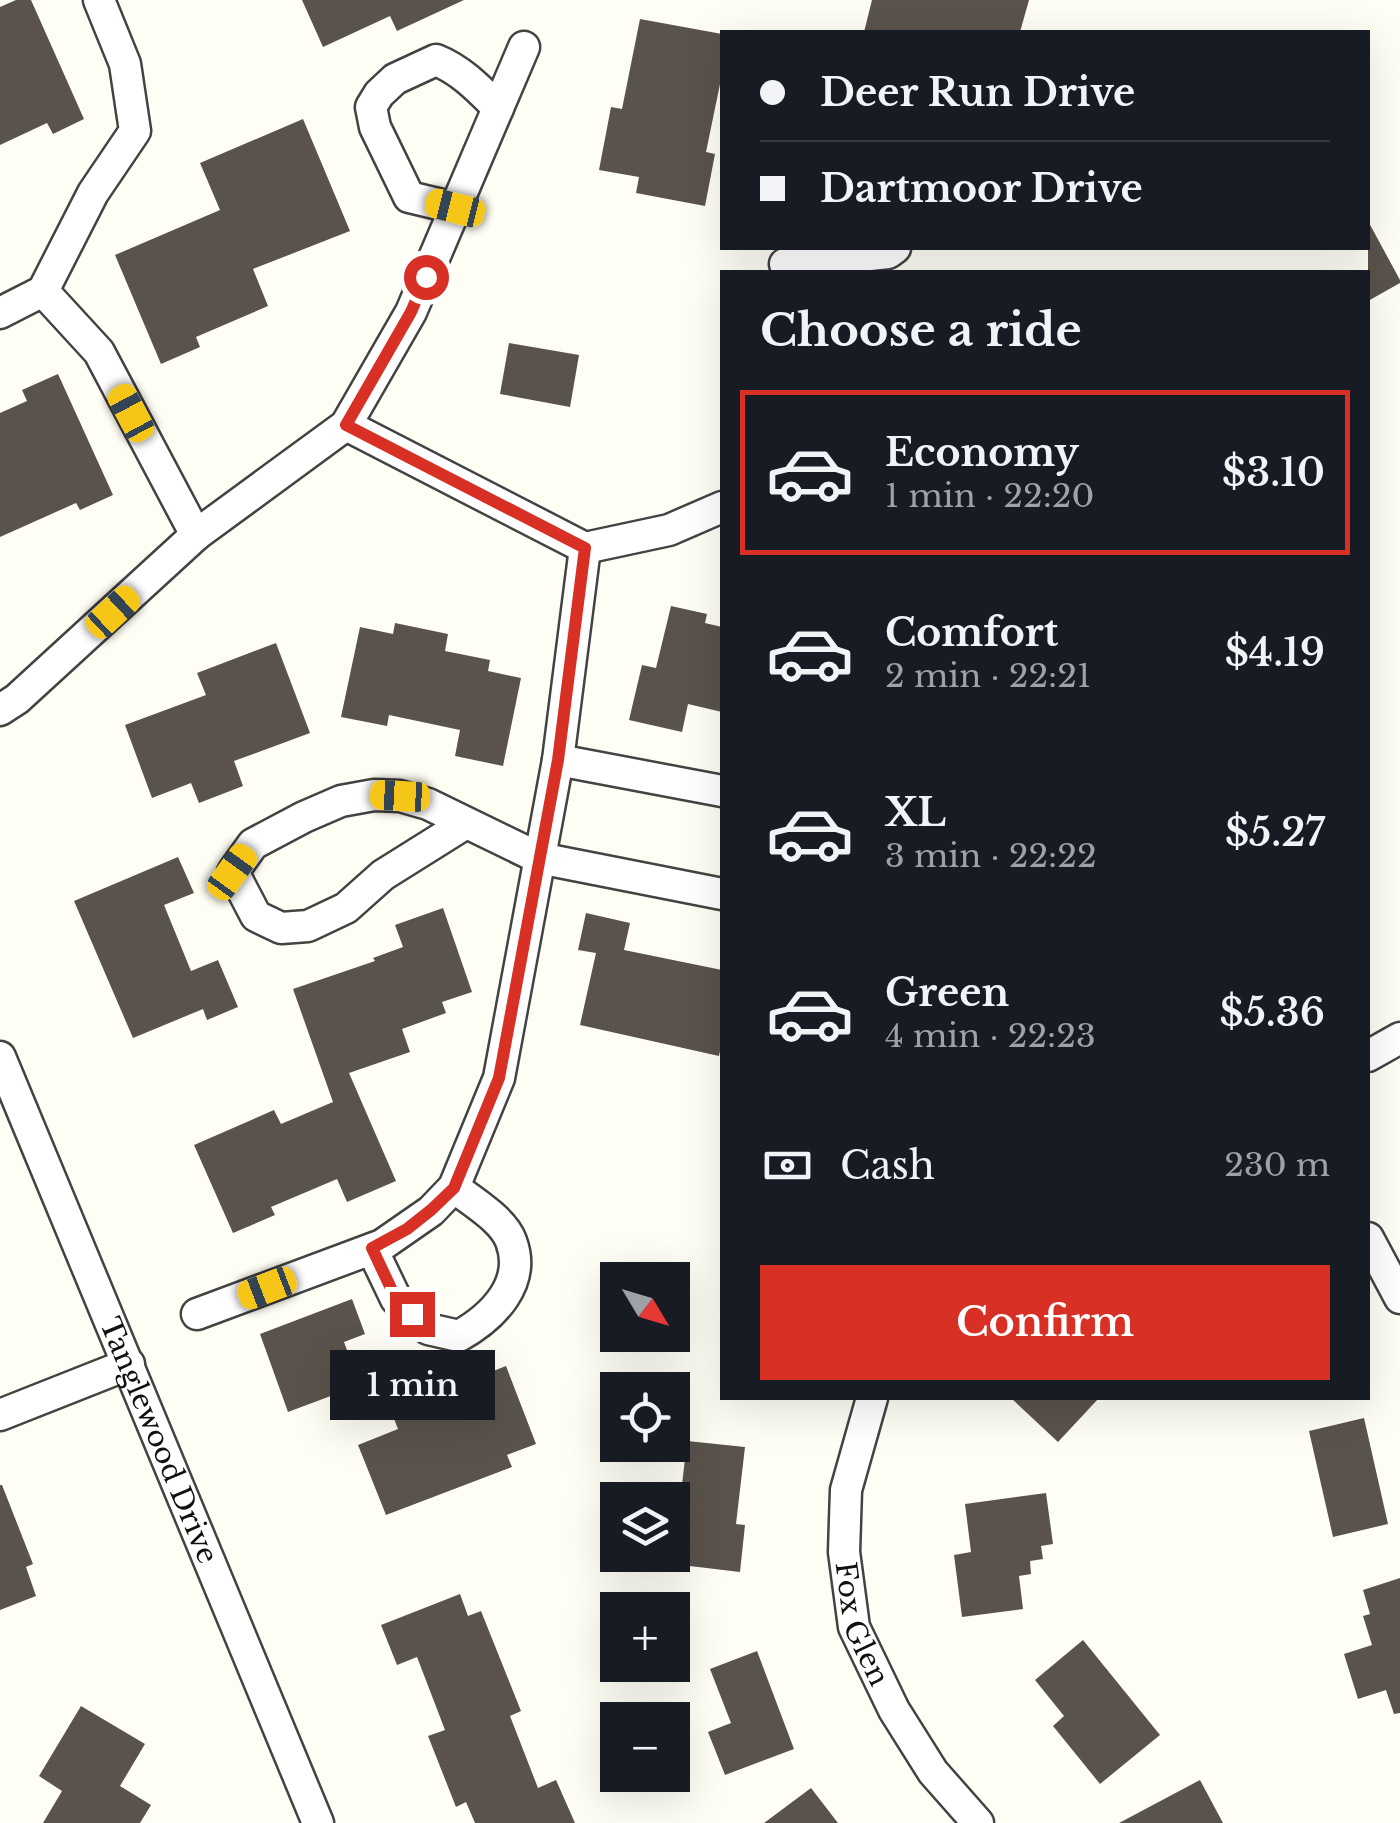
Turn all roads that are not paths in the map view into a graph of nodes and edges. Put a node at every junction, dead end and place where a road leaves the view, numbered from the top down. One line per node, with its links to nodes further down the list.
1 (99, 0): 7 (street)
2 (524, 47): 3 (street)
3 (498, 108): 4 (street); 4 (street)
4 (455, 208): 9 (street)
5 (892, 250): 6 (street)
6 (783, 261)
7 (43, 291): 8 (street); 11 (street)
8 (0, 313)
9 (346, 425): 11 (street); 12 (street)
10 (720, 508): 12 (street)
11 (196, 535): 13 (street)
12 (585, 548): 14 (street)
13 (0, 710)
14 (558, 760): 15 (street); 17 (street)
15 (720, 791)
16 (466, 823): 16 (street); 17 (street)
17 (539, 858): 18 (street); 22 (street)
18 (720, 894)
19 (1400, 1038): 20 (street)
20 (1370, 1055)
21 (0, 1057): 27 (street, Tanglewood Drive)
22 (454, 1188): 24 (street); 24 (street)
23 (1370, 1242): 25 (street)
24 (372, 1248): 26 (street)
25 (1400, 1298)
26 (197, 1314)
27 (128, 1364): 29 (street); 30 (street, Tanglewood Drive)
28 (871, 1400): 31 (street, Fox Glen)
29 (0, 1415)
30 (318, 1823)
31 (978, 1823)

